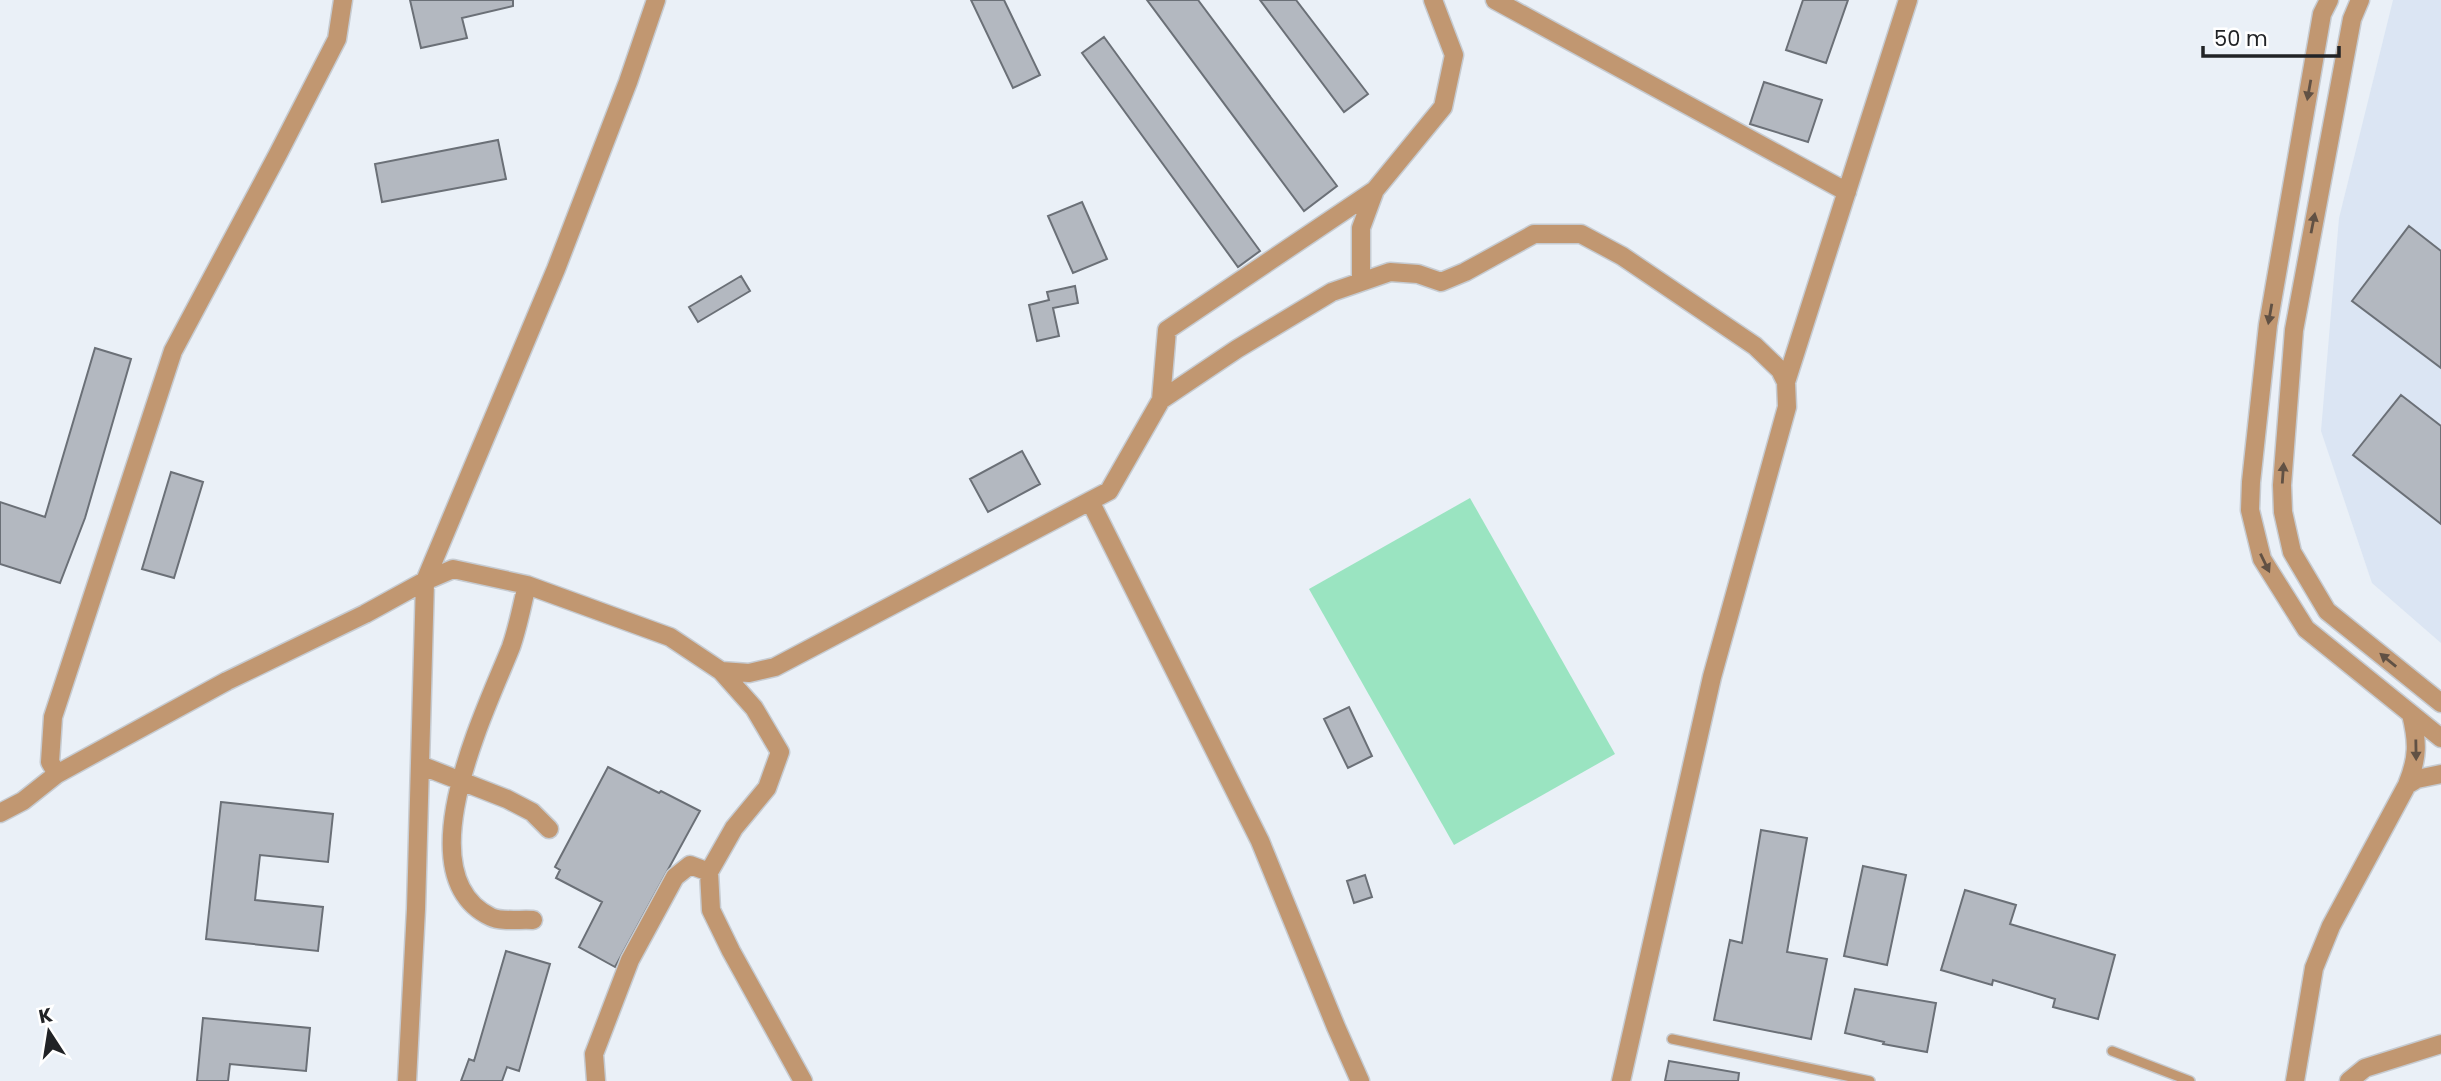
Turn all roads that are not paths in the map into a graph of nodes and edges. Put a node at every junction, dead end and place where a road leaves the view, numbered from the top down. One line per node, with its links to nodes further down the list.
1 (343, 0): 25 (street)
2 (656, 0): 16 (street)
3 (1433, 0): 8 (street)
4 (1495, 0): 9 (street)
5 (1908, 0): 9 (street)
6 (2329, 0): 14 (street, one-way to 14)
7 (2360, 0): 15 (street, one-way to 7)
8 (1375, 190): 10 (street); 12 (street)
9 (1847, 192): 11 (street)
10 (1362, 280): 11 (street); 12 (street)
11 (1786, 382): 40 (street)
12 (1161, 400): 13 (street)
13 (1090, 501): 20 (street); 39 (street)
14 (2250, 510): 15 (street); 19 (street, one-way to 19)
15 (2283, 512): 18 (street)
16 (425, 581): 17 (street); 24 (street); 25 (street)
17 (527, 585): 20 (street); 27 (street)
18 (2327, 611): 19 (street); 21 (street, one-way to 18)
19 (2306, 629): 22 (street)
20 (720, 671): 31 (street)
21 (2441, 704)
22 (2411, 714): 23 (street); 28 (street, one-way to 28)
23 (2441, 738)
24 (420, 765): 27 (street); 36 (street)
25 (57, 774): 29 (street)
26 (2441, 774): 28 (street)
27 (461, 780): 30 (street); 32 (street)
28 (2407, 786): 43 (street)
29 (0, 813)
30 (549, 829)
31 (709, 872): 37 (street); 38 (street)
32 (533, 920)
33 (1672, 1039): 41 (lane)
34 (2441, 1044): 44 (street)
35 (2112, 1051): 42 (lane)
36 (407, 1081)
37 (596, 1081)
38 (803, 1081)
39 (1360, 1081)
40 (1621, 1081)
41 (1870, 1081)
42 (2190, 1081)
43 (2295, 1081)
44 (2349, 1081)

